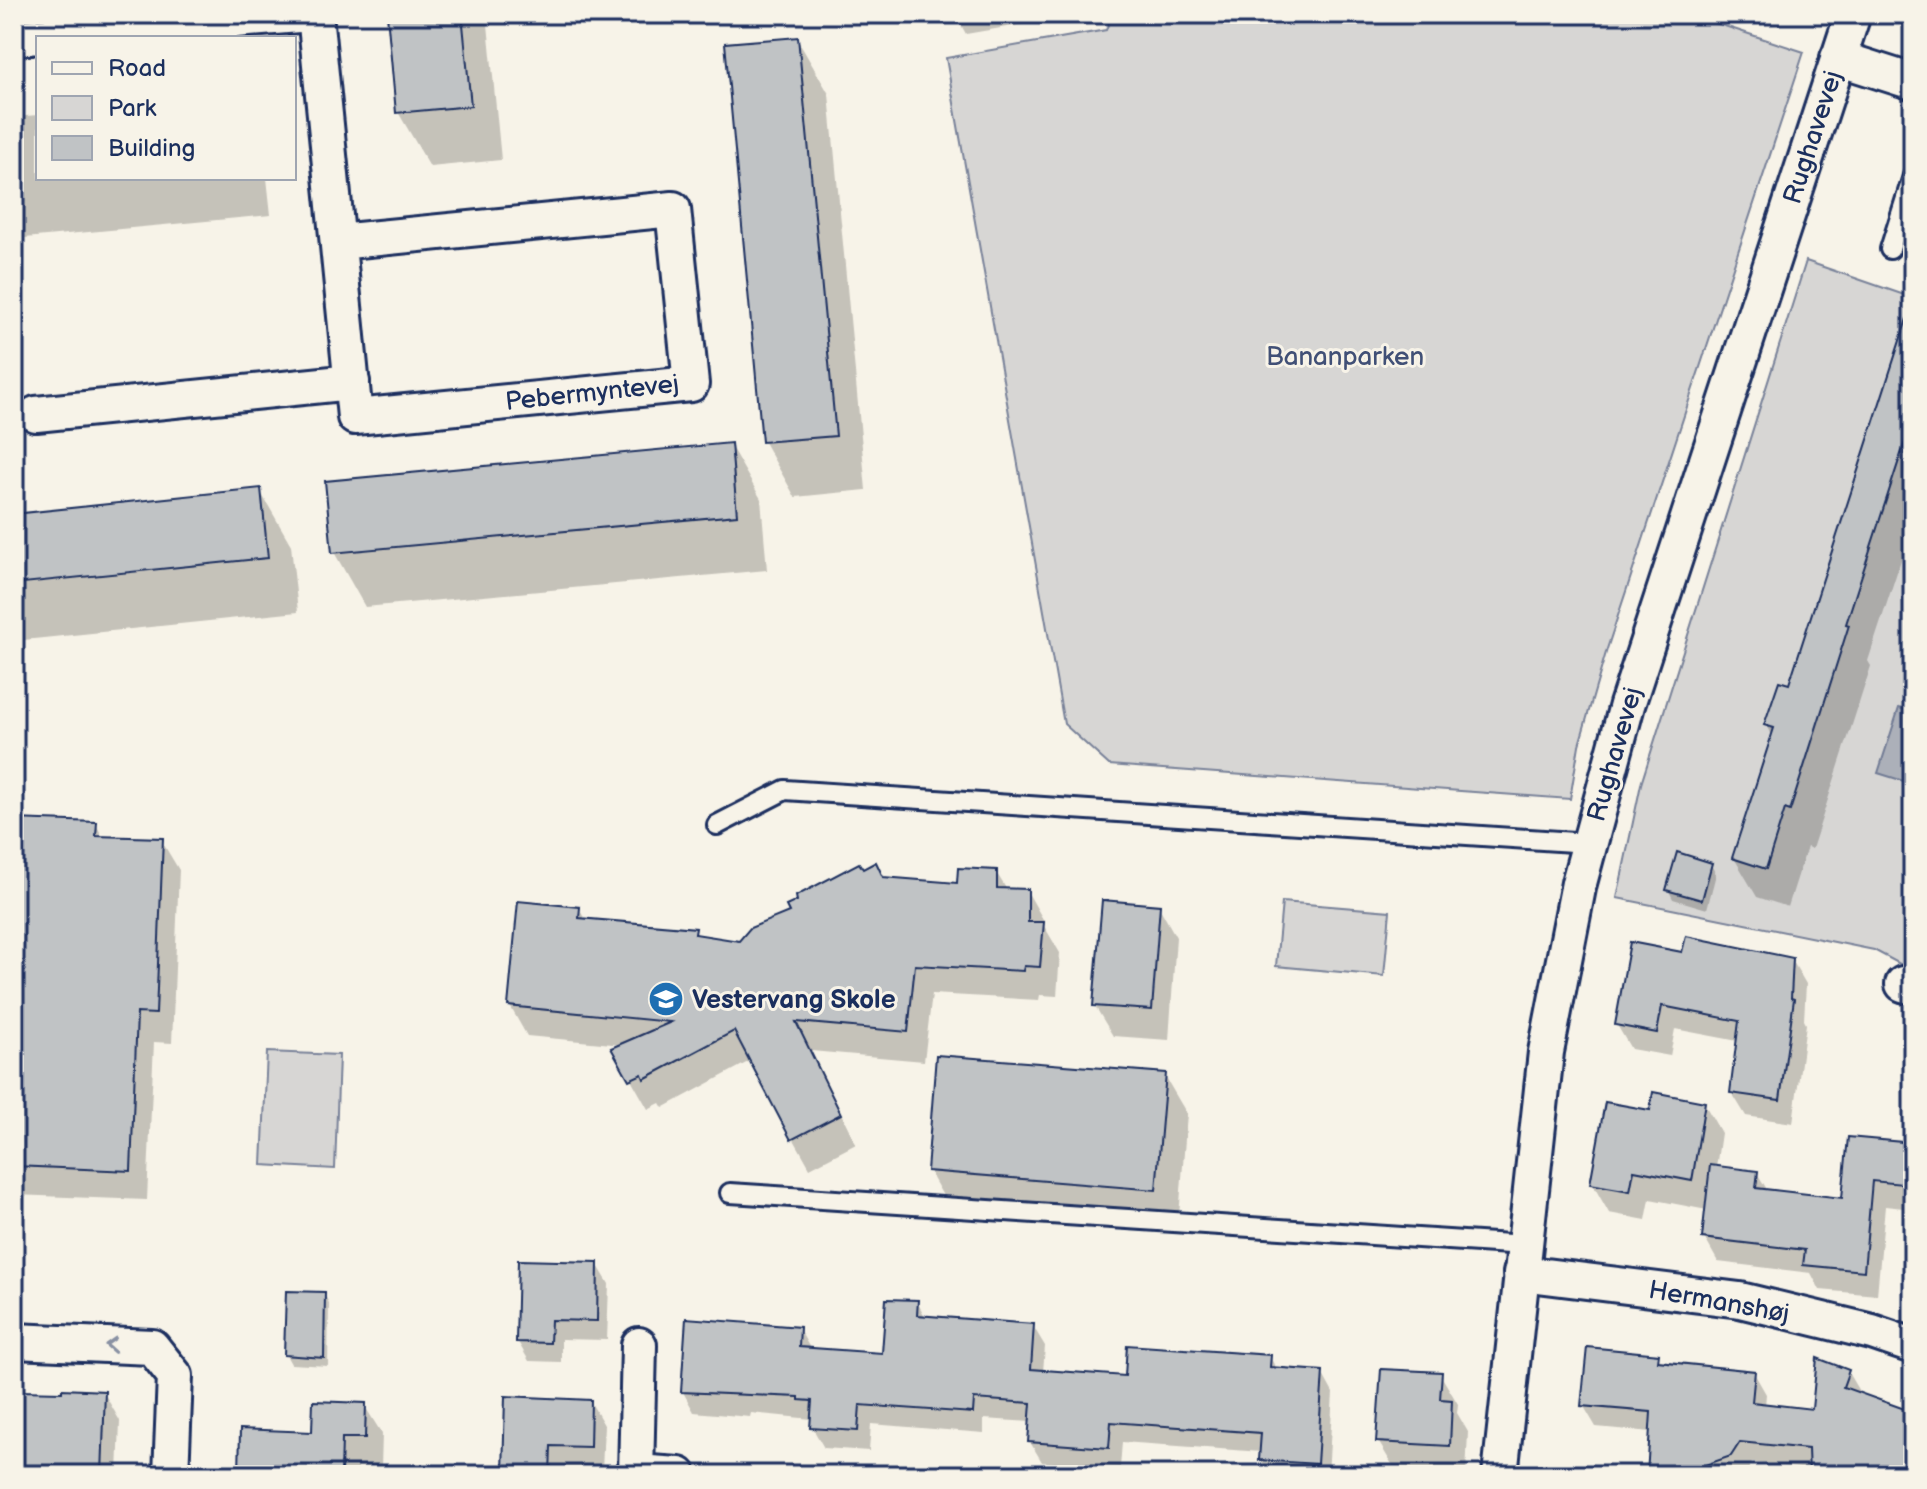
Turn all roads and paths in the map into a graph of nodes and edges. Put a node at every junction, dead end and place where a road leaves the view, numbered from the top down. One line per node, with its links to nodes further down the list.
1 (313, 14): 4 (street, Pebermyntevej); 9 (street, Pebermyntevej)
2 (1853, 14): 6 (street, Rughavevej)
3 (36, 36): 5 (street, Pebermyntevej)
4 (39, 36)
5 (14, 38)
6 (1838, 58): 7 (street, Rughavevej); 14 (street, Rughavevej)
7 (1912, 78)
8 (1913, 176): 10 (lane)
9 (338, 242): 11 (street, Pebermyntevej); 11 (street, Pebermyntevej)
10 (1890, 249)
11 (352, 382): 12 (street)
12 (36, 414)
13 (717, 825): 14 (lane)
14 (1589, 843): 16 (street, Rughavevej)
15 (730, 1193): 16 (lane)
16 (1523, 1259): 19 (street, Hermanshøj); 23 (street, Rughavevej)
17 (14, 1341): 21 (street, one-way to 17)
18 (639, 1345): 20 (street)
19 (1913, 1346)
20 (636, 1474): 22 (street)
21 (171, 1475)
22 (679, 1475)
23 (1500, 1475)

